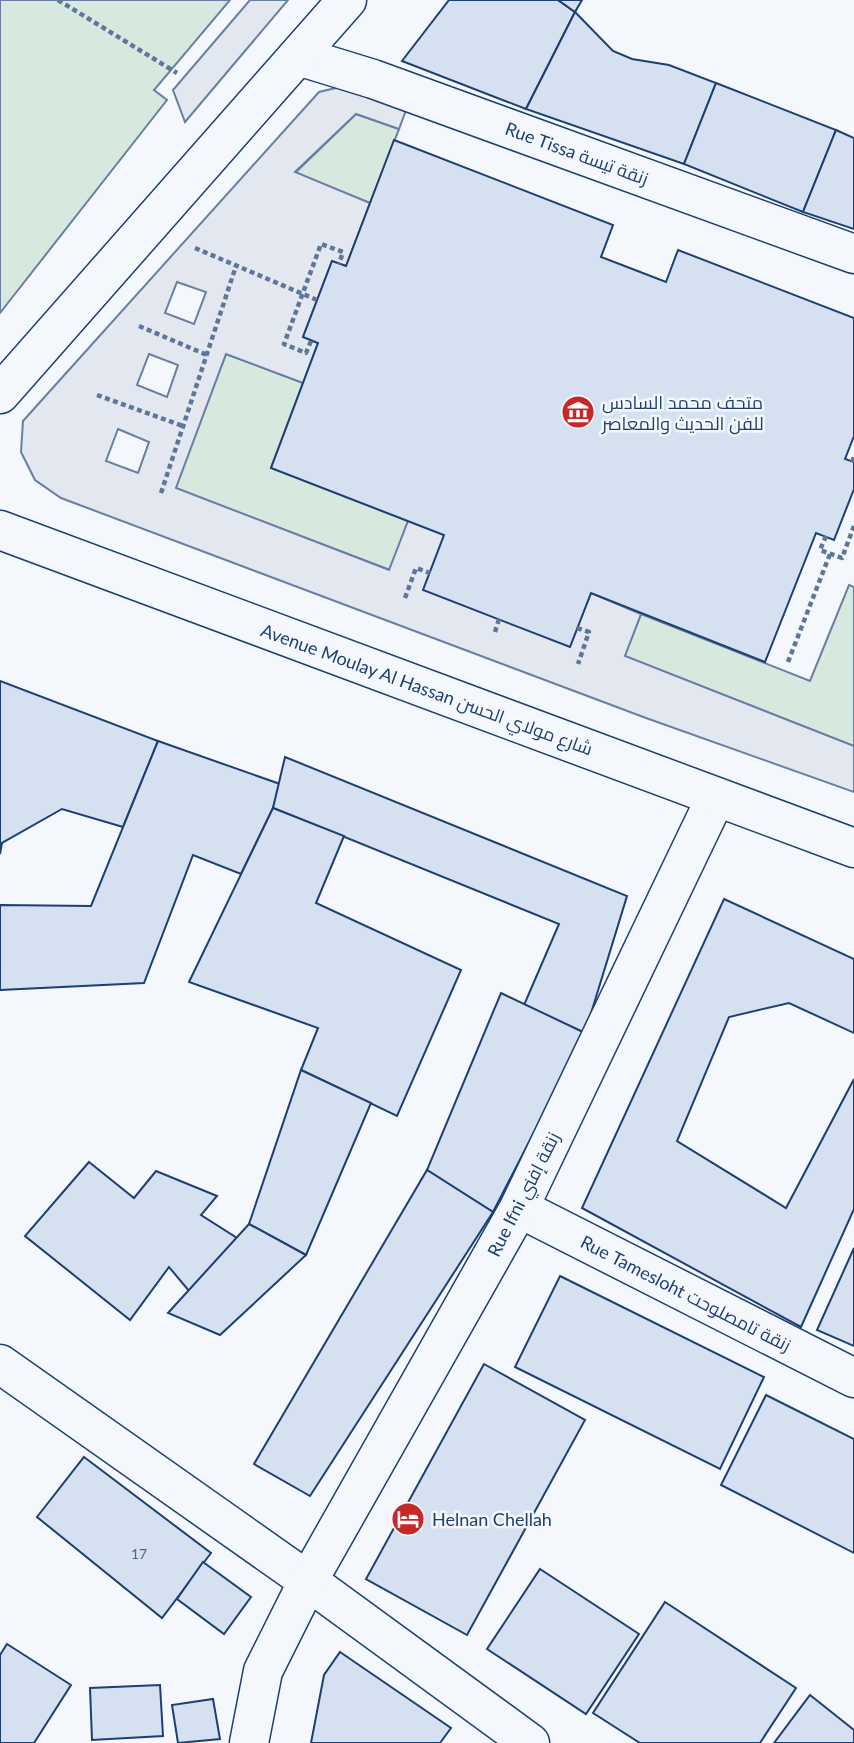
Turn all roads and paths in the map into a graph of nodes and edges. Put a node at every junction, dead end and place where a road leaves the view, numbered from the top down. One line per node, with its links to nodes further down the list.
1 (58, 0): 4 (path)
2 (347, 0): 3 (street)
3 (298, 56): 6 (street, Rue Tissa زنقة تيسة); 14 (street)
4 (177, 73)
5 (195, 248): 8 (path)
6 (854, 254)
7 (339, 264): 9 (path)
8 (236, 266): 9 (path); 13 (path)
9 (303, 294): 10 (path); 12 (path)
10 (317, 300)
11 (139, 326): 13 (path)
12 (311, 341)
13 (207, 355): 16 (path)
14 (0, 394)
15 (97, 395): 16 (path)
16 (183, 426): 17 (path)
17 (161, 494)
18 (854, 526): 21 (path)
19 (0, 530): 29 (street, Avenue Moulay Al Hassan شارع مولاي الحسن)
20 (825, 536): 21 (path)
21 (830, 554): 27 (path)
22 (430, 573): 23 (path)
23 (405, 598)
24 (499, 619): 26 (path)
25 (577, 628): 28 (path)
26 (495, 632)
27 (788, 662)
28 (578, 664)
29 (716, 797): 30 (street, Avenue Moulay Al Hassan شارع مولاي الحسن); 31 (street, Rue Ifni زنقة إفني)
30 (854, 848)
31 (519, 1208): 33 (street, Rue Tamesloht زنقة تامصلوحت); 34 (street, Rue Ifni زنقة إفني)
32 (0, 1364): 34 (street)
33 (854, 1378)
34 (308, 1581): 35 (street, Rue Ifni زنقة إفني); 36 (street)
35 (248, 1743)
36 (530, 1743)

